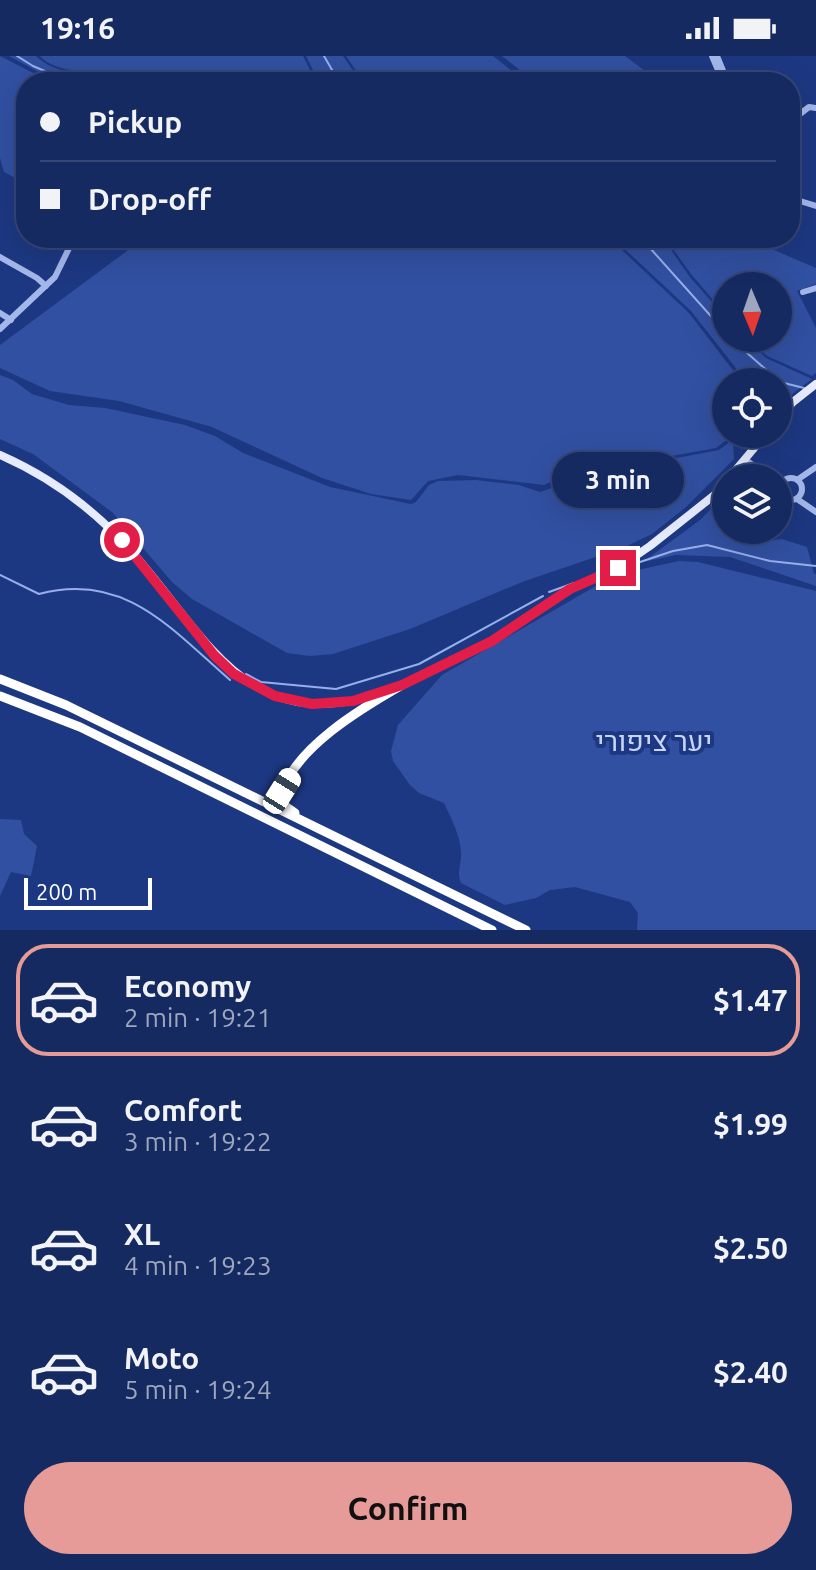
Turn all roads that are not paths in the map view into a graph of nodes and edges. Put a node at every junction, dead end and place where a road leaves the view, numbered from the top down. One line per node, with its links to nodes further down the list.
1 (69, 248): 3 (street)
2 (0, 257): 3 (street)
3 (46, 286): 7 (street)
4 (816, 288): 5 (street)
5 (803, 292)
6 (0, 313): 7 (street)
7 (11, 320): 8 (street)
8 (0, 329)
9 (816, 384): 10 (main road)
10 (792, 403)
11 (754, 448): 13 (main road)
12 (0, 455): 24 (main road)
13 (745, 459): 14 (main road); 15 (street)
14 (741, 464)
15 (751, 464)
16 (816, 467): 18 (street)
17 (792, 480): 18 (street)
18 (797, 480): 20 (street)
19 (712, 497): 24 (main road)
20 (797, 499): 21 (street); 22 (street)
21 (792, 500)
22 (816, 512)
23 (0, 677): 26 (highway)
24 (402, 685): 26 (highway)
25 (0, 696): 27 (highway)
26 (357, 848): 28 (highway)
27 (492, 930)
28 (526, 930)

